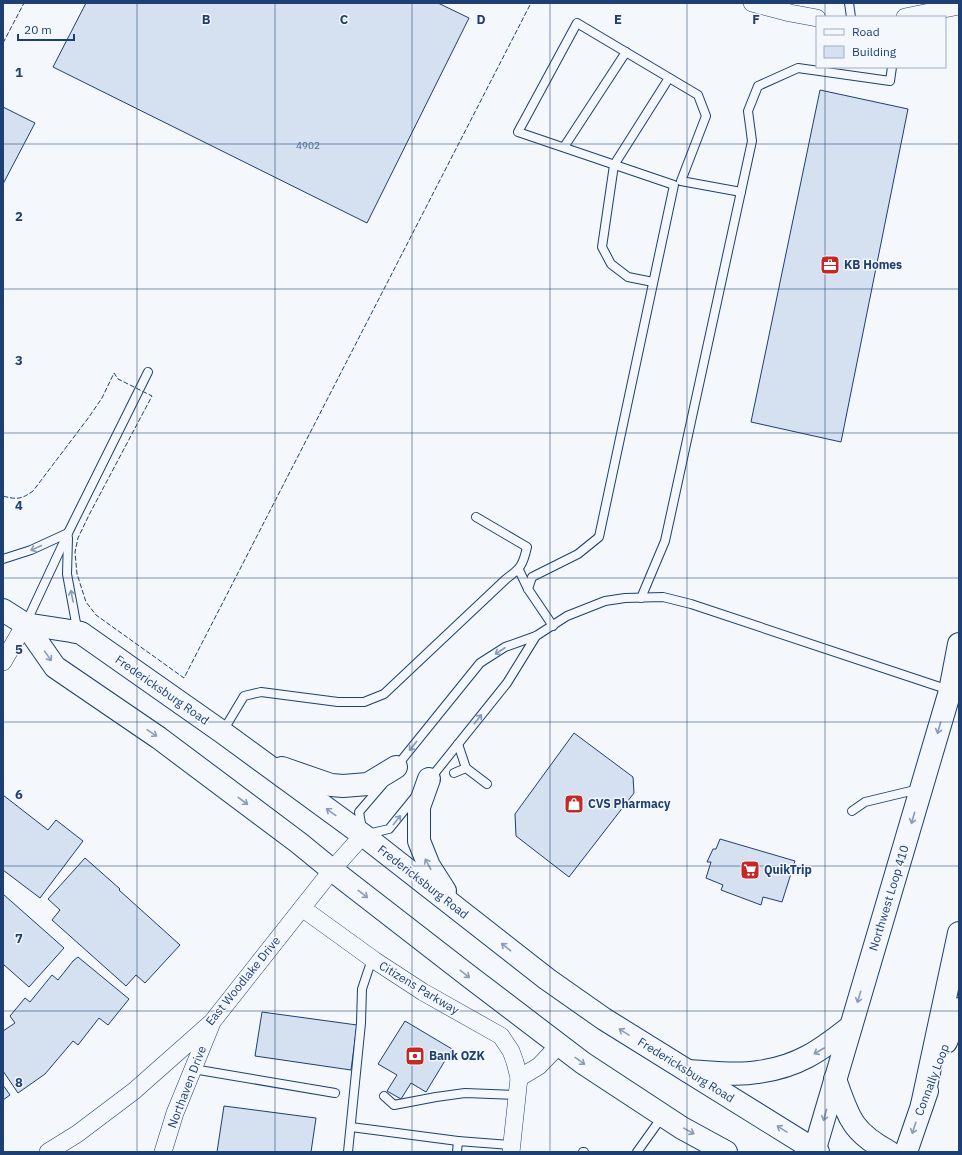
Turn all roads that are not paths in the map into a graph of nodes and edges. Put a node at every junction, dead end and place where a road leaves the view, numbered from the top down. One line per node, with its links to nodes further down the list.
1 (752, 3): 6 (street)
2 (849, 3): 4 (lane)
3 (959, 6): 5 (street)
4 (851, 16)
5 (910, 16)
6 (816, 18)
7 (626, 52): 9 (lane); 10 (lane); 10 (lane)
8 (892, 68): 13 (lane)
9 (669, 78): 11 (lane); 12 (lane)
10 (564, 147): 11 (lane)
11 (614, 165): 12 (lane); 14 (lane)
12 (677, 183): 13 (lane); 14 (lane)
13 (741, 192): 21 (lane)
14 (653, 282): 20 (lane)
15 (148, 372): 17 (lane)
16 (476, 517): 19 (lane)
17 (68, 533): 18 (lane, one-way to 18); 23 (lane); 25 (lane, one-way to 17)
18 (3, 559)
19 (519, 570): 20 (lane); 30 (lane)
20 (528, 589): 24 (lane)
21 (641, 598): 24 (lane); 29 (lane)
22 (3, 610): 23 (main road, Fredericksburg Road)
23 (25, 624): 25 (main road, Fredericksburg Road); 28 (street); 41 (main road, Fredericksburg Road, one-way to 41)
24 (552, 626): 26 (lane)
25 (81, 634): 30 (main road, Fredericksburg Road)
26 (536, 636): 31 (lane, one-way to 26); 33 (lane, one-way to 33)
27 (959, 644): 29 (main road, Northwest Loop 410)
28 (3, 662)
29 (950, 691): 38 (main road, Northwest Loop 410, one-way to 38)
30 (222, 732): 32 (main road, Fredericksburg Road)
31 (458, 744): 34 (lane); 36 (lane)
32 (264, 762): 33 (main road); 40 (main road, Fredericksburg Road, one-way to 32)
33 (396, 768): 40 (lane)
34 (466, 768): 35 (lane); 37 (lane)
35 (454, 773)
36 (429, 779): 40 (lane, one-way to 36); 43 (main road, one-way to 36)
37 (487, 784)
38 (921, 788): 39 (lane); 48 (main road, Northwest Loop 410, one-way to 48)
39 (852, 811)
40 (363, 836): 41 (street, East Woodlake Drive); 43 (main road, Fredericksburg Road)
41 (332, 870): 42 (street, East Woodlake Drive); 49 (main road, Fredericksburg Road, one-way to 49)
42 (302, 908): 45 (street, Citizens Parkway); 47 (street, East Woodlake Drive)
43 (457, 908): 51 (main road, Fredericksburg Road, one-way to 43)
44 (959, 934): 57 (main road)
45 (372, 959): 52 (street, Citizens Parkway); 59 (lane)
46 (959, 1009): 57 (main road, Connally Loop)
47 (212, 1022): 50 (street, Northaven Drive); 63 (street, East Woodlake Drive)
48 (850, 1027): 51 (main road, one-way to 51); 53 (main road, Northwest Loop 410)
49 (559, 1046): 52 (street); 58 (main road, Fredericksburg Road, one-way to 58)
50 (192, 1070): 54 (lane); 64 (street, Northaven Drive)
51 (688, 1071): 62 (main road, Fredericksburg Road, one-way to 51)
52 (519, 1078): 55 (street, Citizens Parkway)
53 (836, 1080): 62 (main road, Northwest Loop 410, one-way to 62); 69 (main road)
54 (335, 1093)
55 (517, 1095): 56 (lane); 61 (street, Citizens Parkway)
56 (384, 1096)
57 (922, 1105): 70 (main road, Connally Loop, one-way to 70)
58 (663, 1115): 67 (lane); 68 (main road, Fredericksburg Road, one-way to 68)
59 (351, 1127): 60 (lane); 65 (lane)
60 (458, 1141): 61 (lane); 66 (lane)
61 (511, 1148)
62 (816, 1151)
63 (48, 1152)
64 (163, 1152)
65 (348, 1152)
66 (457, 1152)
67 (637, 1152)
68 (726, 1152)
69 (889, 1152)
70 (906, 1152)

